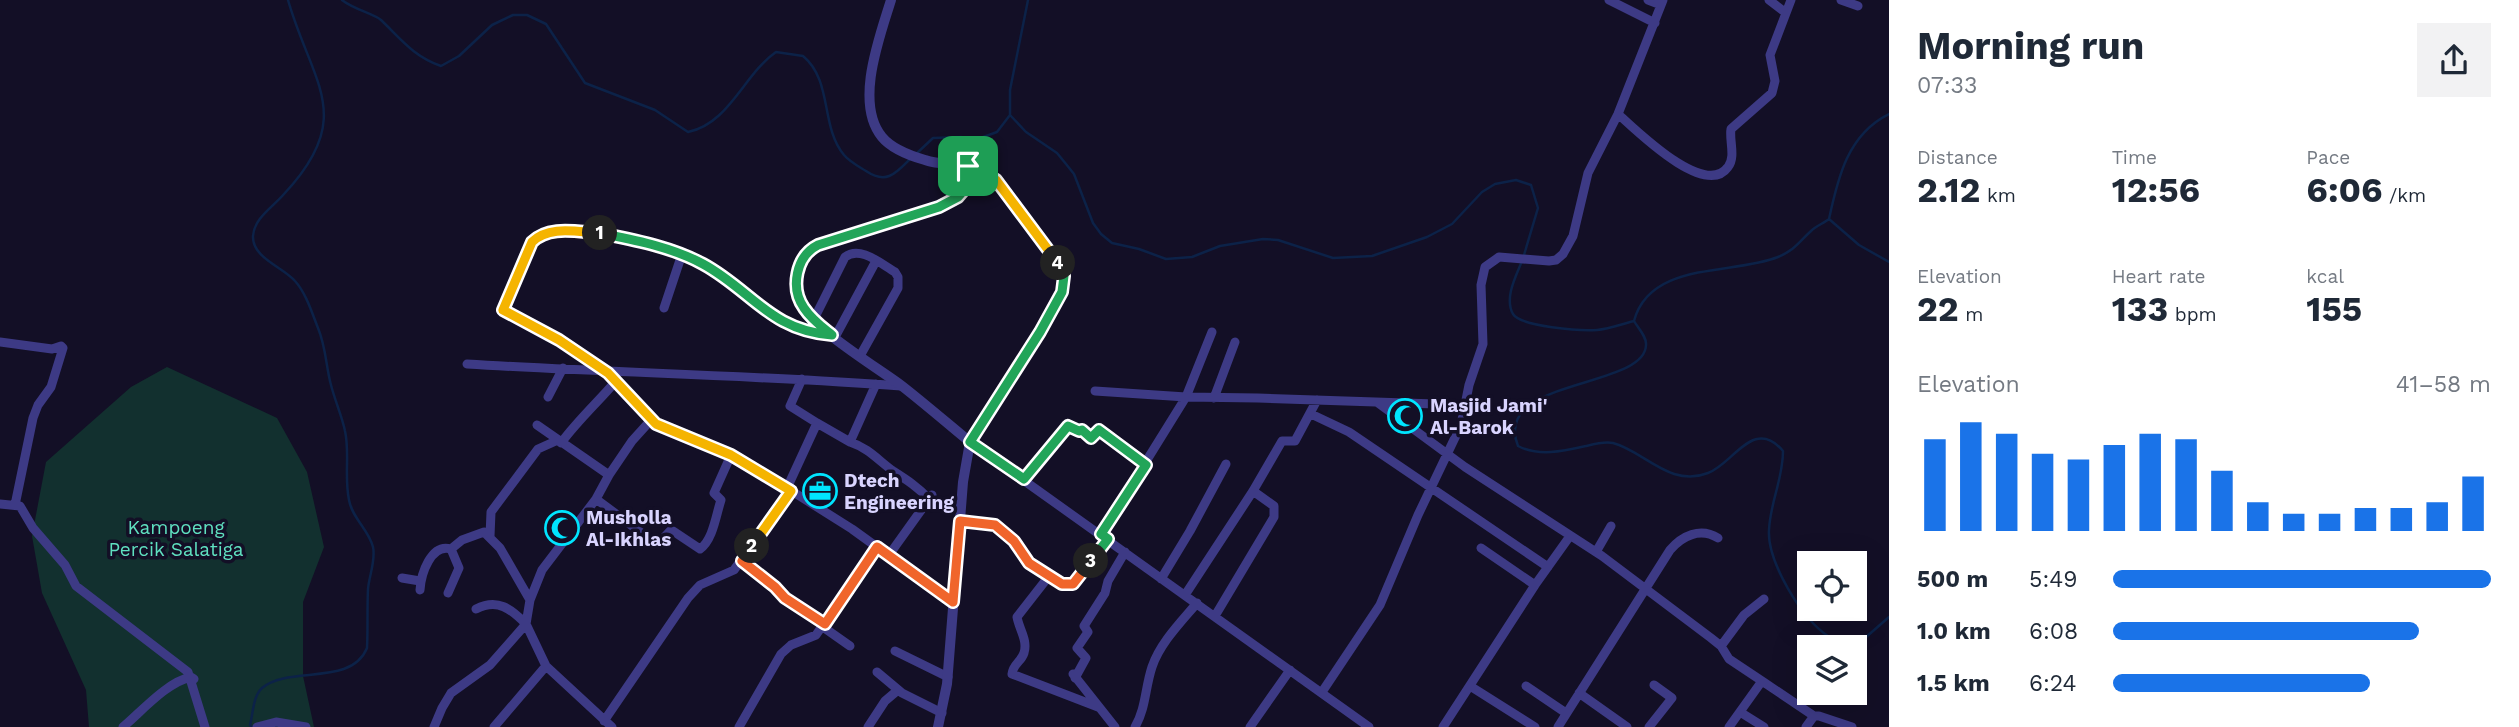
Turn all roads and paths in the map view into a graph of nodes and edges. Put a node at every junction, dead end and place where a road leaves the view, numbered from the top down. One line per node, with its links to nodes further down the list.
1 (891, 0): 12 (street)
2 (1609, 0): 10 (street)
3 (1648, 0): 7 (street)
4 (1769, 0): 9 (street)
5 (1791, 0): 9 (street)
6 (1841, 0): 8 (street)
7 (1662, 3): 10 (street)
8 (1858, 6)
9 (1786, 13): 11 (street)
10 (1655, 23): 11 (street)
11 (1618, 114): 35 (street)
12 (968, 166): 16 (street); 42 (street)
13 (682, 254): 15 (street); 18 (street); 24 (street)
14 (876, 261): 16 (street); 18 (street); 21 (street)
15 (664, 308)
16 (813, 321): 18 (street)
17 (1212, 332): 31 (street)
18 (834, 336): 21 (street)
19 (0, 342): 54 (street)
20 (1235, 342): 32 (street)
21 (860, 356): 28 (street)
22 (467, 364): 23 (street)
23 (563, 368): 24 (street); 30 (street)
24 (608, 373): 25 (street); 26 (street)
25 (802, 379): 27 (street); 38 (street)
26 (616, 381): 37 (street); 40 (street)
27 (876, 384): 28 (street); 41 (street)
28 (901, 386): 42 (street)
29 (1095, 391): 31 (street)
30 (548, 397)
31 (1186, 397): 32 (street); 46 (street)
32 (1214, 398): 33 (street)
33 (1317, 400): 34 (street); 36 (street)
34 (1378, 403): 35 (street); 43 (street)
35 (1466, 405): 43 (street)
36 (1311, 414): 49 (street); 51 (street)
37 (651, 419): 44 (street); 47 (street)
38 (817, 423): 41 (street); 50 (street)
39 (537, 425): 40 (street)
40 (560, 441): 47 (street); 57 (street)
41 (850, 442): 66 (street)
42 (970, 442): 48 (street); 55 (street)
43 (1447, 454): 49 (street); 58 (street)
44 (731, 455): 50 (street); 52 (street)
45 (1227, 464): 71 (street)
46 (1146, 465): 48 (street); 59 (street)
47 (608, 475): 52 (street)
48 (1024, 479): 59 (street)
49 (1432, 488): 68 (street); 97 (street)
50 (789, 489): 61 (street); 67 (street)
51 (1253, 491): 75 (street); 81 (street)
52 (596, 499): 77 (street)
53 (0, 505): 54 (street)
54 (15, 505): 90 (street)
55 (960, 521): 69 (street); 78 (street)
56 (1611, 526): 65 (street)
57 (490, 536): 63 (street); 77 (street)
58 (1570, 536): 65 (street); 68 (street)
59 (1105, 537): 64 (street); 69 (street)
60 (1718, 538): 73 (street)
61 (877, 547): 66 (street); 83 (street)
62 (1480, 548): 72 (street)
63 (451, 549): 70 (street); 74 (street)
64 (1125, 552): 71 (street); 99 (street)
65 (1596, 552): 73 (street)
66 (889, 555): 78 (street)
67 (742, 561): 83 (street); 104 (street)
68 (1548, 567): 72 (street)
69 (1049, 576): 99 (street)
70 (402, 578)
71 (1161, 579): 75 (street)
72 (1535, 585): 94 (street)
73 (1647, 589): 85 (street); 98 (street)
74 (448, 593)
75 (1185, 595): 79 (street)
76 (1764, 599): 85 (street)
77 (530, 600): 82 (street)
78 (953, 602): 91 (street)
79 (1197, 603): 81 (street); 115 (street)
80 (476, 609): 82 (street)
81 (1215, 616): 88 (street)
82 (526, 624): 87 (street); 109 (street)
83 (824, 626): 84 (street); 111 (street)
84 (850, 646)
85 (1721, 646): 92 (street)
86 (895, 651): 91 (street)
87 (546, 666): 104 (street); 110 (street)
88 (1290, 670): 97 (street); 116 (street)
89 (877, 672): 96 (street)
90 (191, 677): 105 (street); 106 (street)
91 (948, 677): 101 (street)
92 (1762, 681): 100 (street); 103 (street)
93 (1654, 685): 122 (street)
94 (1470, 686): 118 (street); 119 (street)
95 (1526, 686): 102 (street)
96 (898, 690): 101 (street); 112 (street)
97 (1322, 692): 117 (street)
98 (1579, 693): 102 (street); 121 (street)
99 (1098, 707): 114 (street)
100 (1740, 712): 123 (street); 124 (street)
101 (942, 713): 113 (street)
102 (1566, 713): 120 (street)
103 (1814, 716): 125 (street); 126 (street)
104 (608, 724)
105 (123, 727)
106 (208, 727)
107 (259, 727): 108 (street)
108 (306, 727)
109 (434, 727)
110 (495, 727)
111 (739, 727)
112 (868, 727)
113 (938, 727)
114 (1115, 727)
115 (1135, 727)
116 (1250, 727)
117 (1368, 727)
118 (1443, 727)
119 (1535, 727)
120 (1558, 727)
121 (1627, 727)
122 (1649, 727)
123 (1729, 727)
124 (1764, 727)
125 (1806, 727)
126 (1852, 727)

